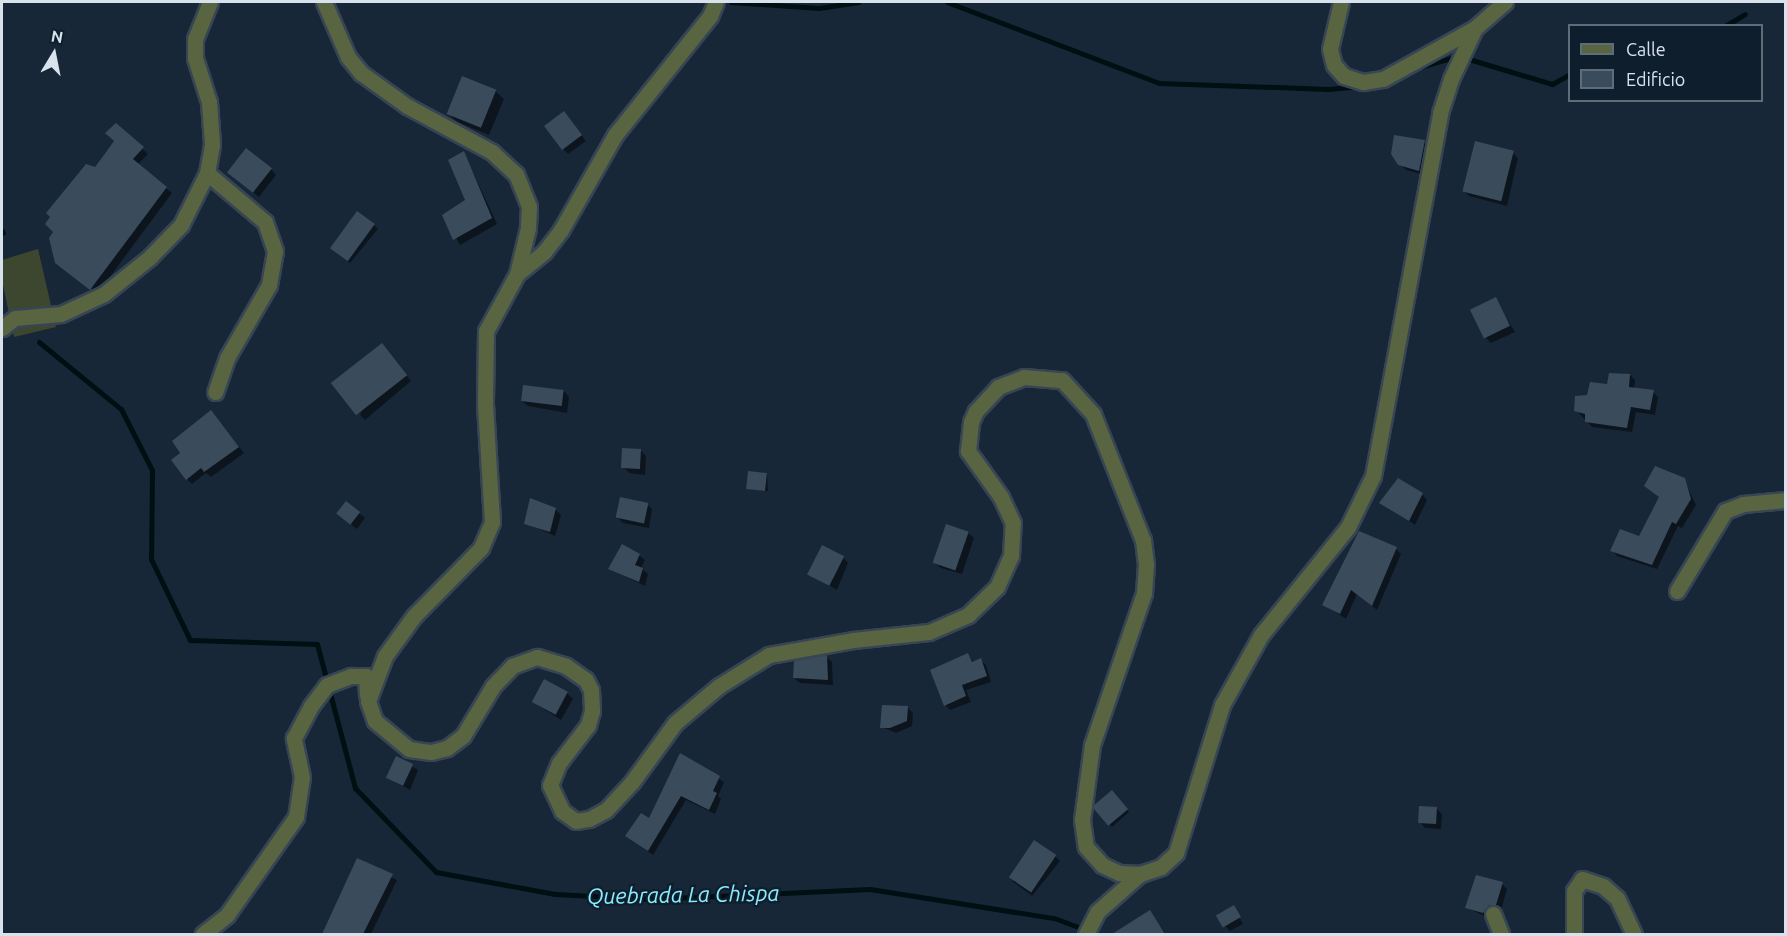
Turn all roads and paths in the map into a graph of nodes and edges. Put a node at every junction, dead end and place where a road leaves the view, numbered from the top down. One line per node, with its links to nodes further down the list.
1 (210, 2): 7 (street)
2 (324, 2): 8 (street)
3 (716, 2): 8 (street)
4 (1341, 2): 6 (street)
5 (1505, 2): 6 (street)
6 (1475, 28): 14 (street)
7 (207, 173): 9 (street); 10 (street)
8 (517, 274): 13 (street)
9 (2, 328)
10 (215, 392)
11 (1785, 500): 12 (street)
12 (1677, 591)
13 (368, 701): 14 (street); 16 (street)
14 (1140, 874): 17 (street)
15 (1493, 914): 18 (street)
16 (203, 934)
17 (1086, 934)
18 (1501, 934)
19 (1574, 934): 20 (street)
20 (1634, 934)

